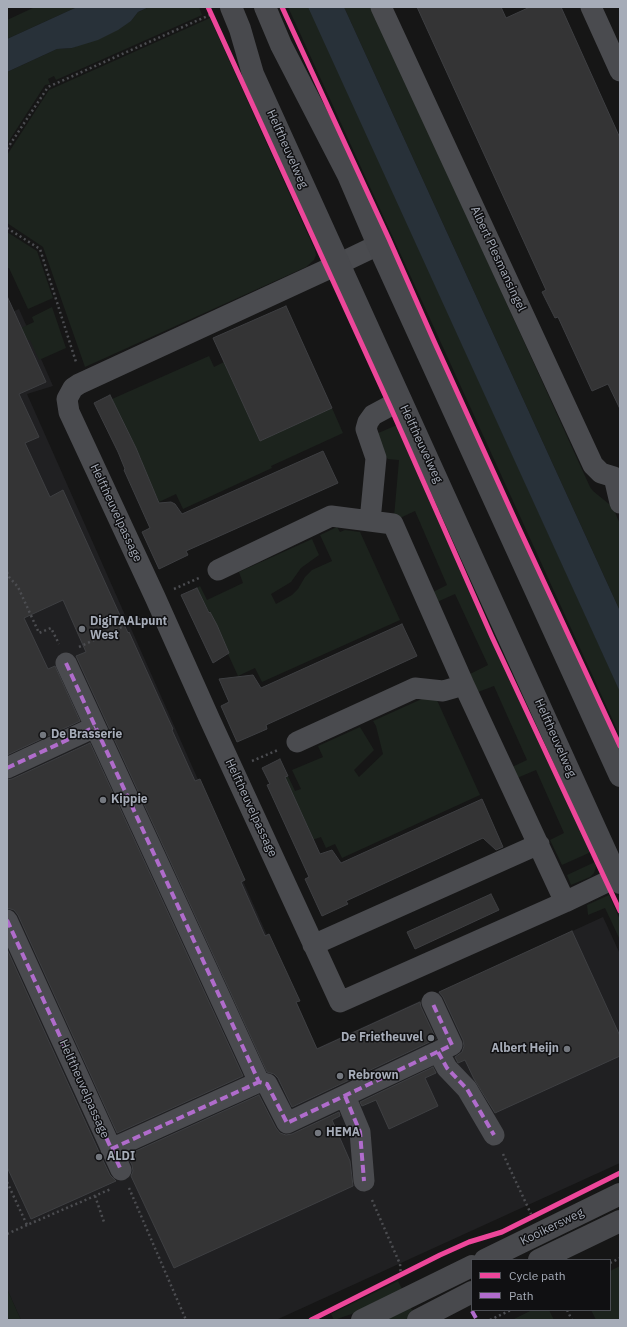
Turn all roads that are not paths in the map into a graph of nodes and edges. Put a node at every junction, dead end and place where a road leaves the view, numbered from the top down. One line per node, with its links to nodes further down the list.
1 (265, 7): 6 (main road)
2 (381, 7): 9 (street, Albert Plesmansingel)
3 (591, 7): 5 (street)
4 (222, 11): 7 (main road, Helftheuvelweg)
5 (620, 71)
6 (378, 244): 7 (street, Helftheuvelpassage); 18 (main road)
7 (339, 264): 8 (main road, Helftheuvelweg); 23 (street, Helftheuvelpassage)
8 (401, 400): 11 (street); 20 (main road, Helftheuvelweg)
9 (617, 476): 10 (street, Albert Plesmansingel)
10 (620, 503)
11 (370, 521): 12 (street); 14 (street)
12 (218, 570)
13 (68, 653): 15 (street)
14 (464, 685): 16 (street); 19 (street)
15 (95, 727): 17 (street); 26 (street)
16 (297, 742)
17 (7, 768)
18 (620, 776)
19 (539, 844): 21 (street); 23 (street)
20 (619, 879): 21 (street, Helftheuvelpassage)
21 (565, 902): 23 (street, Helftheuvelpassage)
22 (7, 920): 29 (street, Helftheuvelpassage)
23 (314, 945)
24 (432, 1002): 25 (street)
25 (438, 1052): 27 (street); 28 (street)
26 (259, 1082): 27 (street); 29 (street, Helftheuvelpassage)
27 (345, 1096): 31 (street)
28 (494, 1135)
29 (111, 1148): 30 (street, Helftheuvelpassage)
30 (123, 1176)
31 (364, 1181)
32 (620, 1194): 34 (main road, Kooikersweg)
33 (620, 1221): 35 (main road, Kooikersweg)
34 (487, 1259)
35 (541, 1259)
36 (471, 1266): 38 (main road)
37 (471, 1293): 39 (main road)
38 (362, 1320)
39 (418, 1320)

